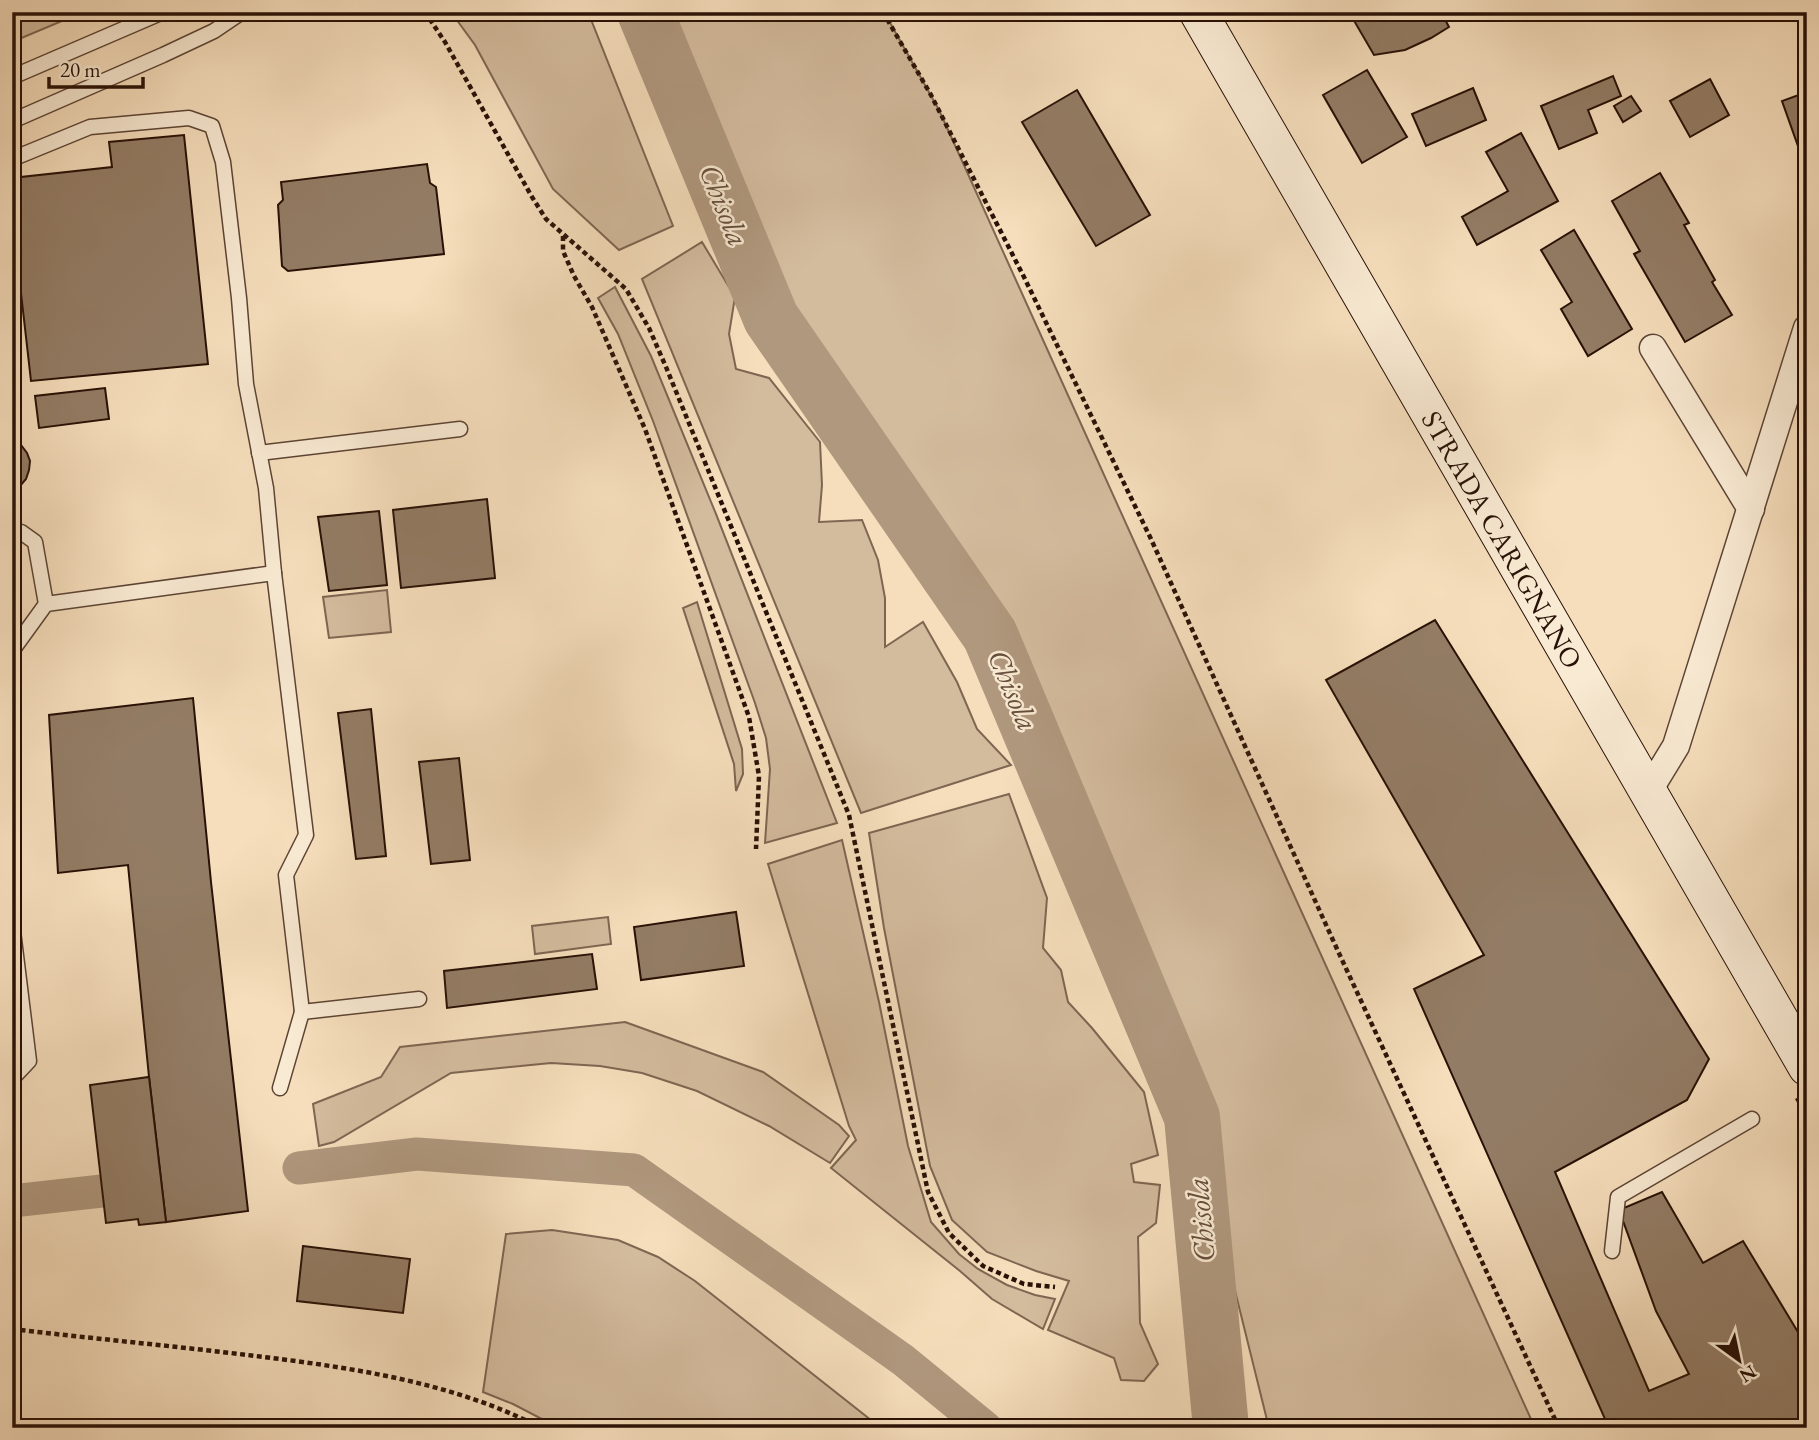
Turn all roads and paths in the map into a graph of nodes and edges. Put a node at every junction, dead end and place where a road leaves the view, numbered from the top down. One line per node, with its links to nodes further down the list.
1 (163, 12): 6 (lane)
2 (242, 12): 7 (lane)
3 (425, 12): 9 (path)
4 (883, 12): 32 (path)
5 (1198, 12): 19 (main road, STRADA CARIGNANO)
6 (12, 77)
7 (12, 121)
8 (12, 159): 13 (lane)
9 (563, 235): 20 (path); 29 (path)
10 (1807, 328): 14 (street)
11 (1653, 348): 14 (street)
12 (460, 429): 13 (lane)
13 (258, 453): 16 (lane)
14 (1751, 509): 19 (street)
15 (12, 531): 17 (lane)
16 (274, 573): 17 (lane); 23 (lane)
17 (46, 604): 18 (lane)
18 (12, 651)
19 (1648, 792): 24 (main road, STRADA CARIGNANO)
20 (756, 849)
21 (12, 923): 25 (lane)
22 (419, 999): 23 (lane)
23 (302, 1012): 26 (lane)
24 (1807, 1067)
25 (12, 1079)
26 (280, 1088)
27 (1752, 1119): 28 (lane)
28 (1612, 1251)
29 (1055, 1287)
30 (12, 1329): 31 (path)
31 (541, 1428)
32 (1559, 1428)

